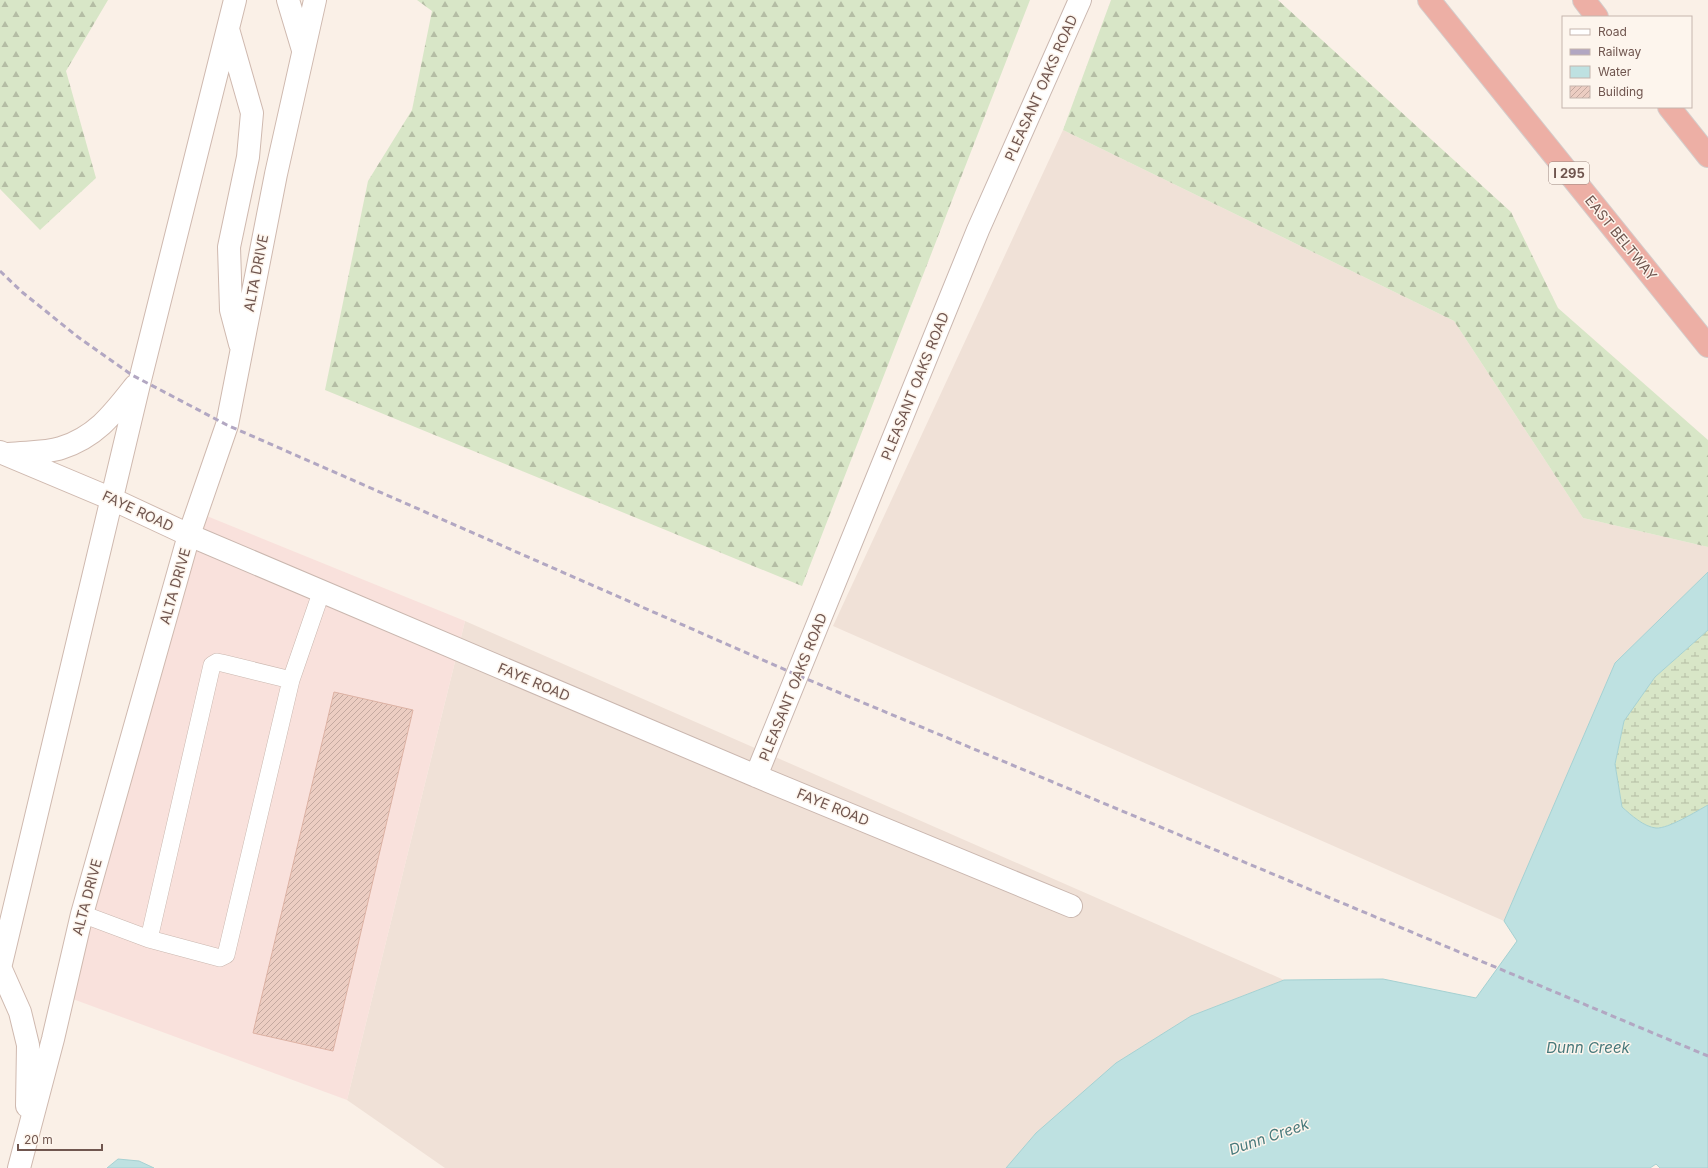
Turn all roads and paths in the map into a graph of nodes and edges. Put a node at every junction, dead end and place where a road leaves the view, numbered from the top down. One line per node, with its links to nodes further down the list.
1 (235, 0): 10 (street)
2 (288, 0): 11 (street)
3 (315, 0): 11 (street, ALTA DRIVE)
4 (1080, 0): 23 (street, PLEASANT OAKS ROAD)
5 (1429, 0): 15 (highway, EAST BELTWAY / I 295)
6 (1584, 0): 8 (highway)
7 (1603, 0): 9 (highway)
8 (1596, 16)
9 (1613, 16)
10 (228, 28): 16 (street); 17 (street)
11 (304, 53): 16 (street, ALTA DRIVE)
12 (1670, 108): 14 (highway)
13 (1675, 108): 14 (highway)
14 (1706, 154)
15 (1708, 346)
16 (241, 349): 20 (street, ALTA DRIVE)
17 (140, 380): 18 (street); 19 (street)
18 (3, 453): 19 (street, FAYE ROAD)
19 (112, 499): 20 (street, FAYE ROAD); 27 (street)
20 (189, 535): 21 (street, FAYE ROAD); 25 (street, ALTA DRIVE)
21 (322, 590): 22 (lane); 23 (street, FAYE ROAD)
22 (292, 680): 26 (lane); 26 (lane)
23 (756, 776): 24 (street, FAYE ROAD)
24 (1071, 906)
25 (82, 914): 26 (lane); 28 (street, ALTA DRIVE)
26 (149, 939)
27 (0, 967): 28 (street)
28 (26, 1141): 29 (street, ALTA DRIVE)
29 (19, 1168)

